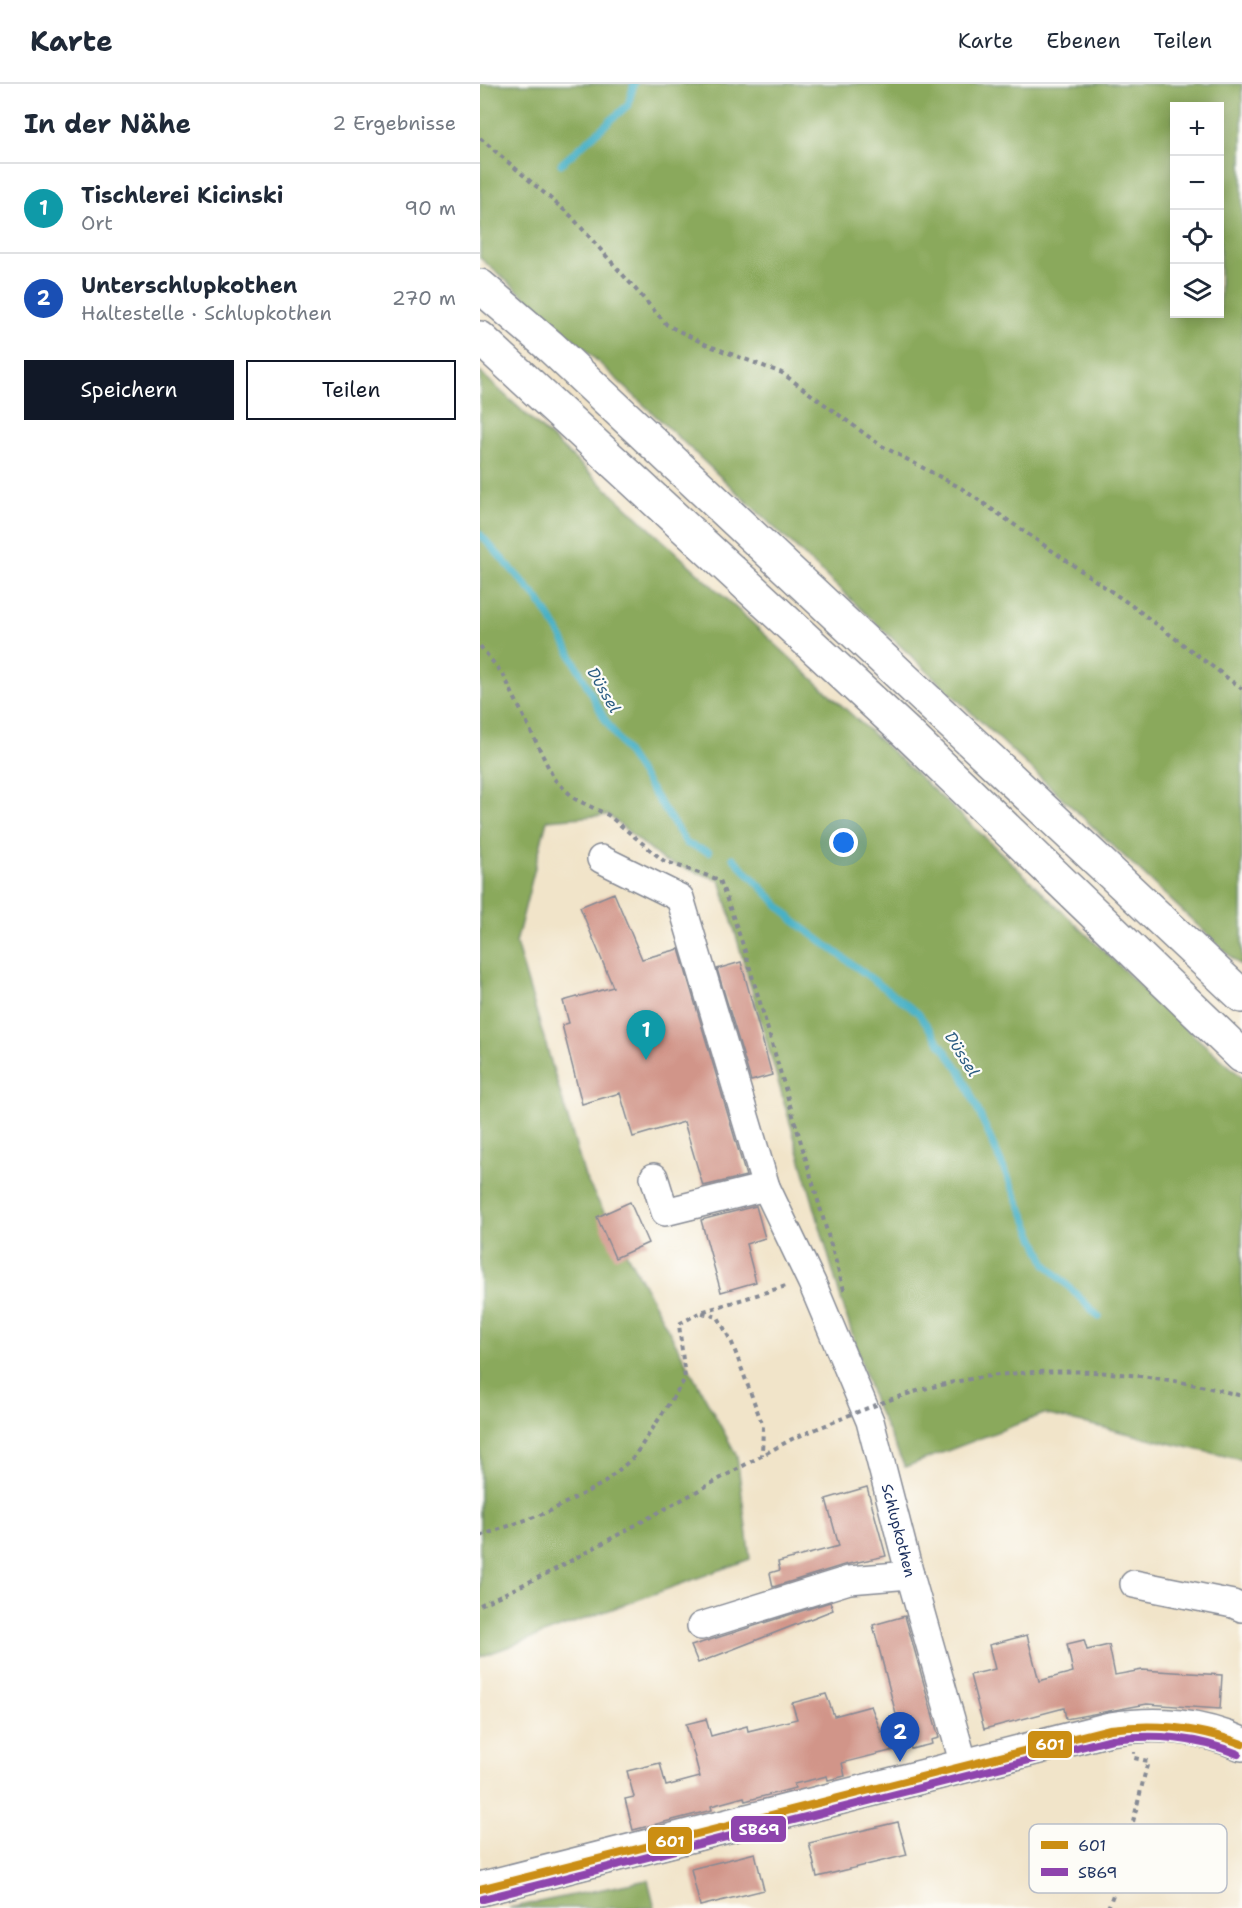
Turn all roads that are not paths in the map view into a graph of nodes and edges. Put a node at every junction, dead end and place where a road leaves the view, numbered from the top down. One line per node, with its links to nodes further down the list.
1 (480, 286): 4 (main road)
2 (480, 338): 5 (main road)
3 (601, 859): 7 (lane, Schlupkothen)
4 (1242, 996)
5 (1242, 1056)
6 (654, 1177): 7 (lane)
7 (766, 1187): 8 (lane, Schlupkothen)
8 (910, 1575): 11 (lane); 13 (lane, Schlupkothen)
9 (1134, 1584): 10 (lane)
10 (1242, 1608)
11 (701, 1626)
12 (1242, 1744): 13 (main road)
13 (964, 1765): 14 (main road)
14 (480, 1889)

